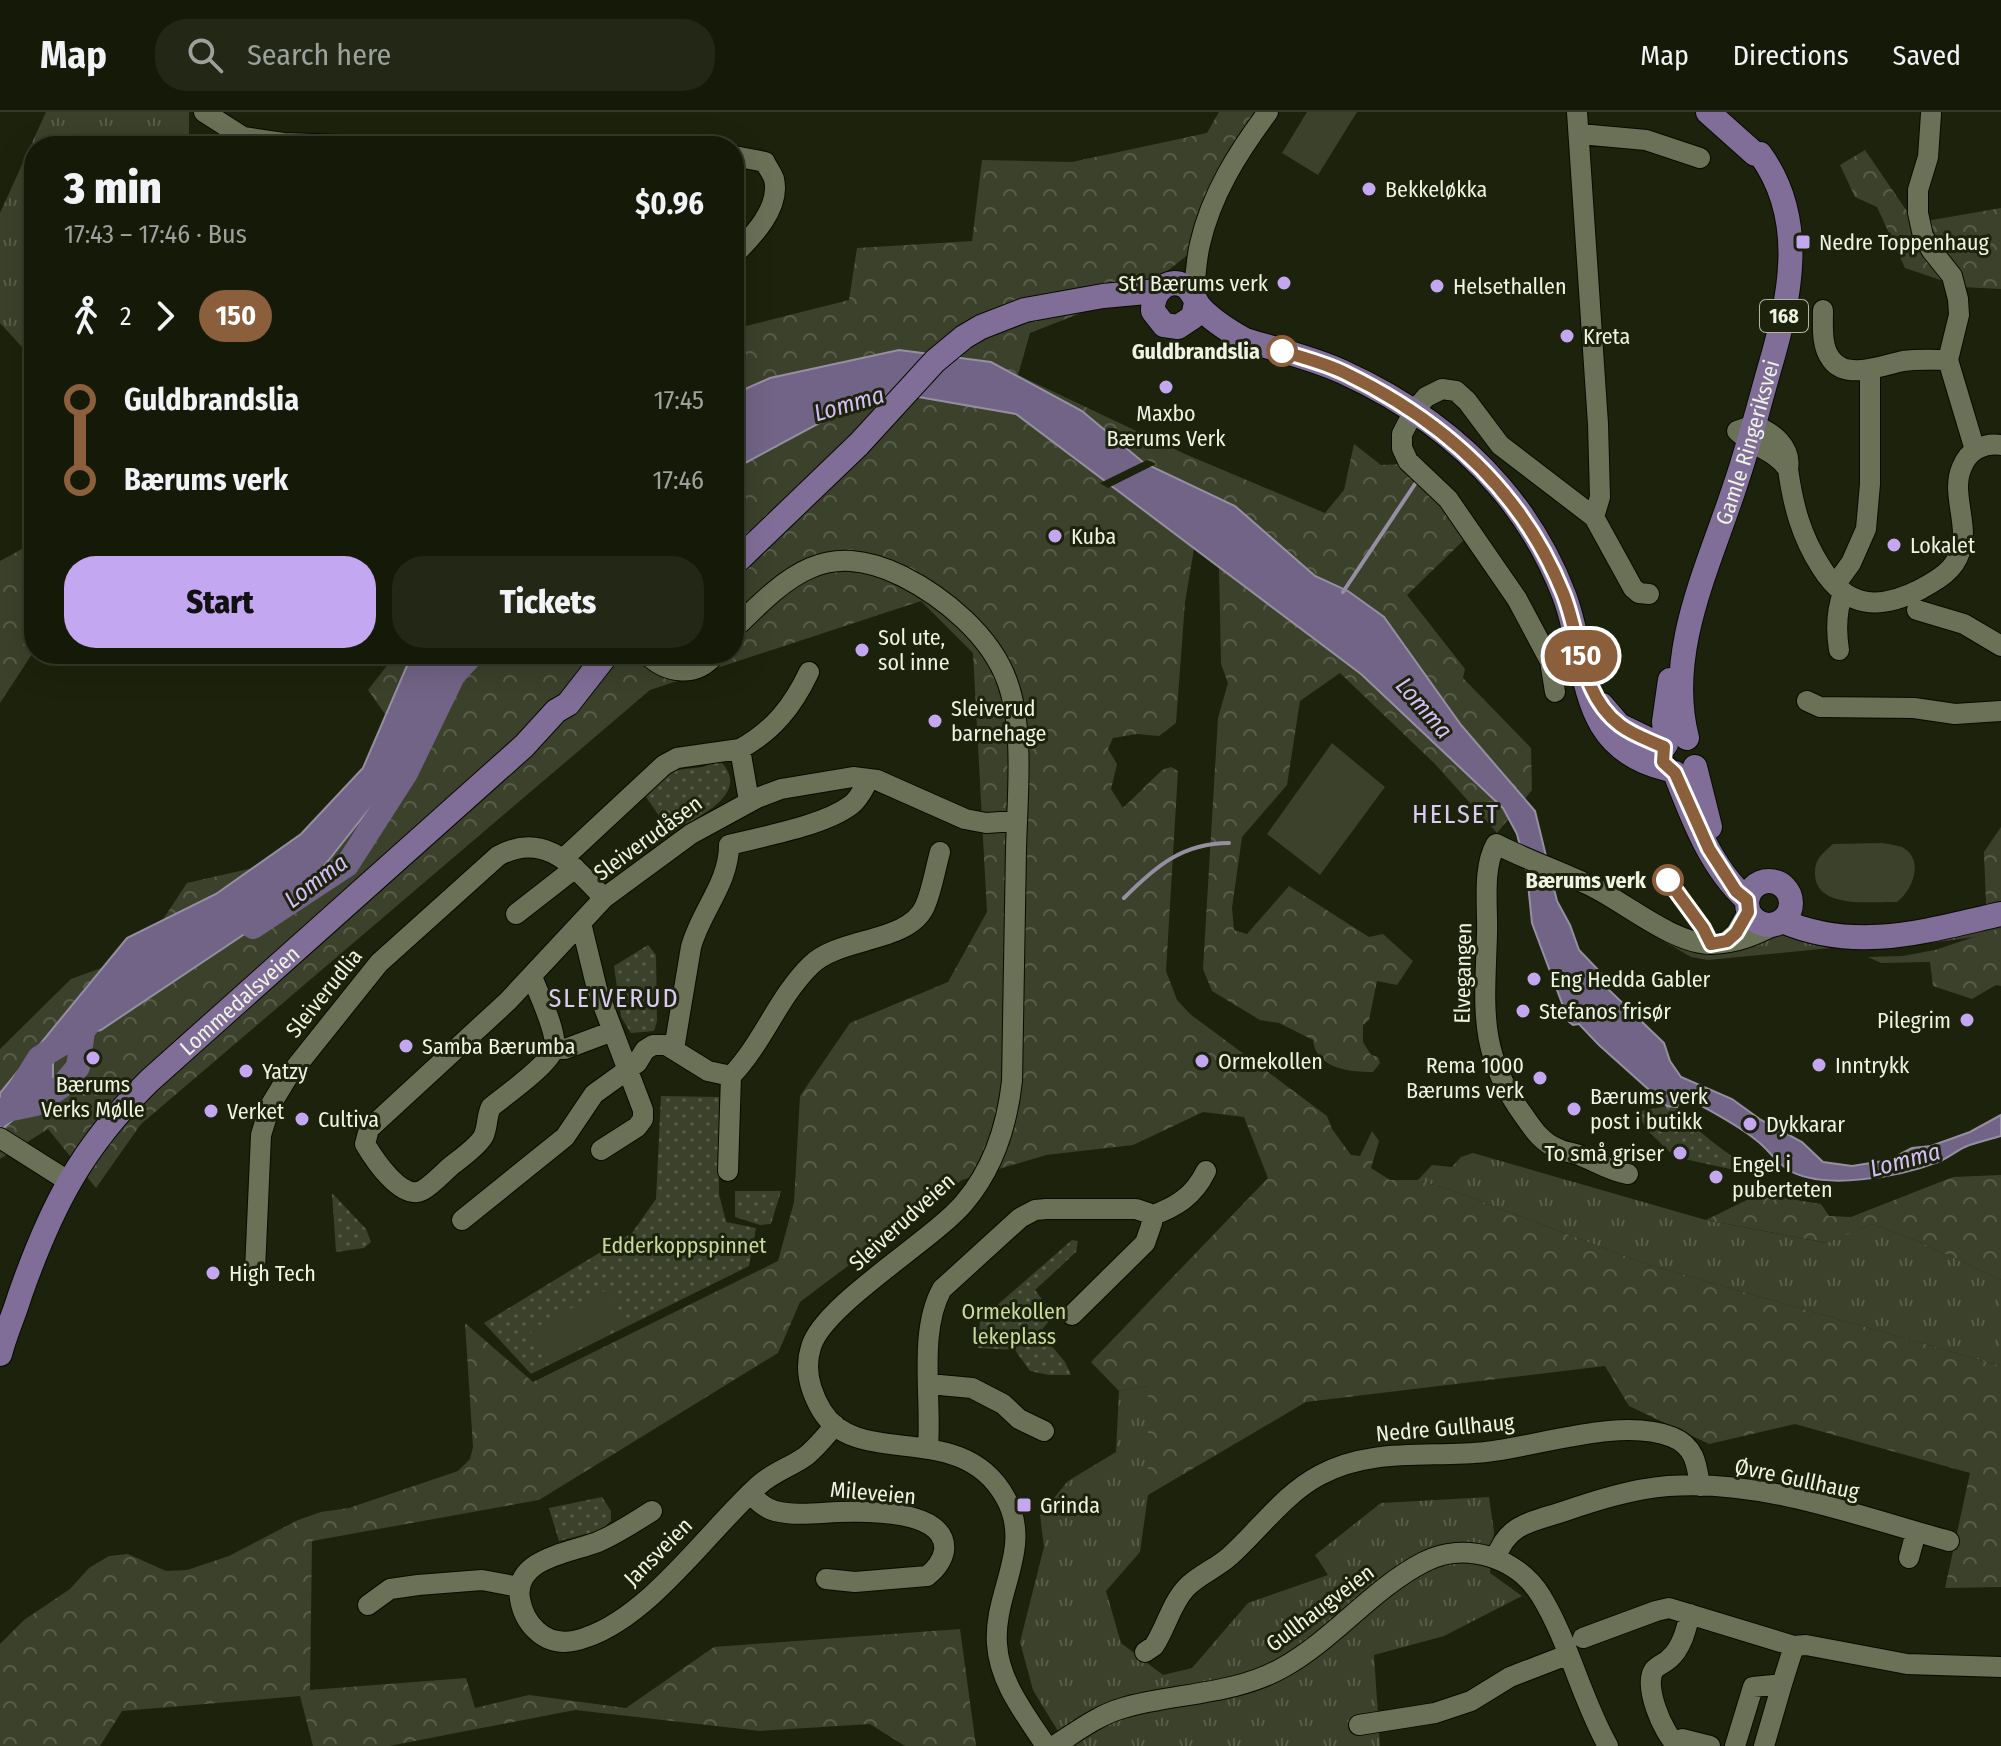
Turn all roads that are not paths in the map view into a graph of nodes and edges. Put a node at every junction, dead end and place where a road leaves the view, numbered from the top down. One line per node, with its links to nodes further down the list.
1 (204, 112): 7 (street)
2 (1268, 112): 11 (street)
3 (1577, 112): 6 (street)
4 (1708, 112): 21 (main road, Gamle Ringeriksvei / 168)
5 (1928, 113): 17 (street)
6 (1580, 134): 9 (street); 24 (street)
7 (241, 136)
8 (744, 158): 10 (street)
9 (1700, 158)
10 (744, 245)
11 (1199, 246): 12 (street); 13 (street)
12 (1164, 288): 13 (main road); 14 (main road); 16 (main road)
13 (1195, 298): 16 (main road); 19 (main road)
14 (1066, 303): 16 (main road); 25 (main road)
15 (1823, 310): 18 (street)
16 (1168, 323): 19 (main road)
17 (1948, 360): 18 (street); 23 (street)
18 (1870, 369): 28 (street)
19 (1373, 389): 20 (main road)
20 (1414, 411): 24 (street); 39 (street); 44 (main road)
21 (1747, 433): 28 (street); 44 (main road, Gamle Ringeriksvei / 168)
22 (2001, 445): 23 (street)
23 (1975, 450): 28 (street)
24 (1594, 517): 29 (street)
25 (768, 530): 26 (main road); 27 (main road)
26 (744, 543)
27 (744, 554)
28 (1839, 589): 33 (street)
29 (1649, 594)
30 (1917, 610): 32 (street)
31 (744, 620): 47 (street, Sleiverudveien)
32 (2001, 646)
33 (1839, 650)
34 (581, 664): 41 (main road, Lommedalsveien)
35 (599, 664): 41 (main road, Lommedalsveien)
36 (663, 664): 37 (street)
37 (703, 664)
38 (809, 672): 43 (street)
39 (1555, 692)
40 (1807, 701): 42 (street)
41 (556, 711): 70 (main road, Lommedalsveien)
42 (2001, 711)
43 (740, 749): 46 (street); 49 (street)
44 (1676, 756): 52 (main road, 168)
45 (869, 779): 46 (street, Sleiverudåsen); 47 (street, Sleiverudåsen); 62 (street)
46 (749, 801): 51 (street, Sleiverudåsen)
47 (1016, 821): 77 (street, Sleiverudveien)
48 (940, 852): 64 (street)
49 (569, 863): 51 (street); 53 (street); 73 (street, Sleiverudlia)
50 (1789, 892): 52 (main road, 168); 56 (main road); 57 (main road, 168)
51 (604, 898): 55 (street, Sleiverudåsen)
52 (1751, 898): 56 (main road, 168); 58 (street)
53 (516, 914)
54 (2001, 914): 57 (main road, 168)
55 (581, 923): 59 (street, Sleiverudåsen); 60 (street)
56 (1779, 923): 57 (main road, 168); 58 (street)
57 (1900, 934)
58 (1727, 941): 69 (street, Elvegangen)
59 (532, 977): 61 (street); 61 (street, Sleiverudåsen)
60 (613, 1031): 61 (street); 63 (street)
61 (554, 1049)
62 (674, 1049): 63 (street); 64 (street)
63 (628, 1069): 66 (street); 72 (street)
64 (731, 1076): 67 (street)
65 (1, 1139): 70 (street)
66 (601, 1150)
67 (728, 1171)
68 (1206, 1171): 71 (street)
69 (1628, 1174)
70 (68, 1181): 75 (main road, Lommedalsveien)
71 (1151, 1216): 74 (street); 76 (street)
72 (462, 1220)
73 (255, 1270)
74 (1072, 1315)
75 (0, 1351)
76 (929, 1384): 78 (street); 79 (street)
77 (835, 1425): 79 (street); 81 (street, Jansveien)
78 (1044, 1431)
79 (928, 1448): 99 (street)
80 (1700, 1486): 83 (street, Øvre Gullhaug); 85 (street, Øvre Gullhaug); 93 (street, Nedre Gullhaug)
81 (750, 1493): 87 (street, Mileveien); 88 (street, Jansveien)
82 (652, 1511): 88 (street, Jansveien)
83 (1916, 1532): 84 (street, Øvre Gullhaug); 86 (street)
84 (1949, 1541)
85 (1496, 1558): 94 (street, Gullhaugveien); 100 (street, Gullhaugveien)
86 (1909, 1558)
87 (826, 1579)
88 (519, 1587): 89 (street)
89 (368, 1605)
90 (1690, 1614): 91 (street); 92 (street); 98 (street)
91 (1583, 1638)
92 (1794, 1646): 95 (street); 96 (street)
93 (1145, 1652)
94 (1567, 1655): 97 (street); 101 (street, Gullhaugveien)
95 (2001, 1667)
96 (1782, 1684): 103 (street); 104 (street)
97 (1359, 1725)
98 (1675, 1745): 102 (street)
99 (1046, 1746)
100 (1054, 1746)
101 (1608, 1746)
102 (1710, 1746)
103 (1735, 1746)
104 (1764, 1746)

